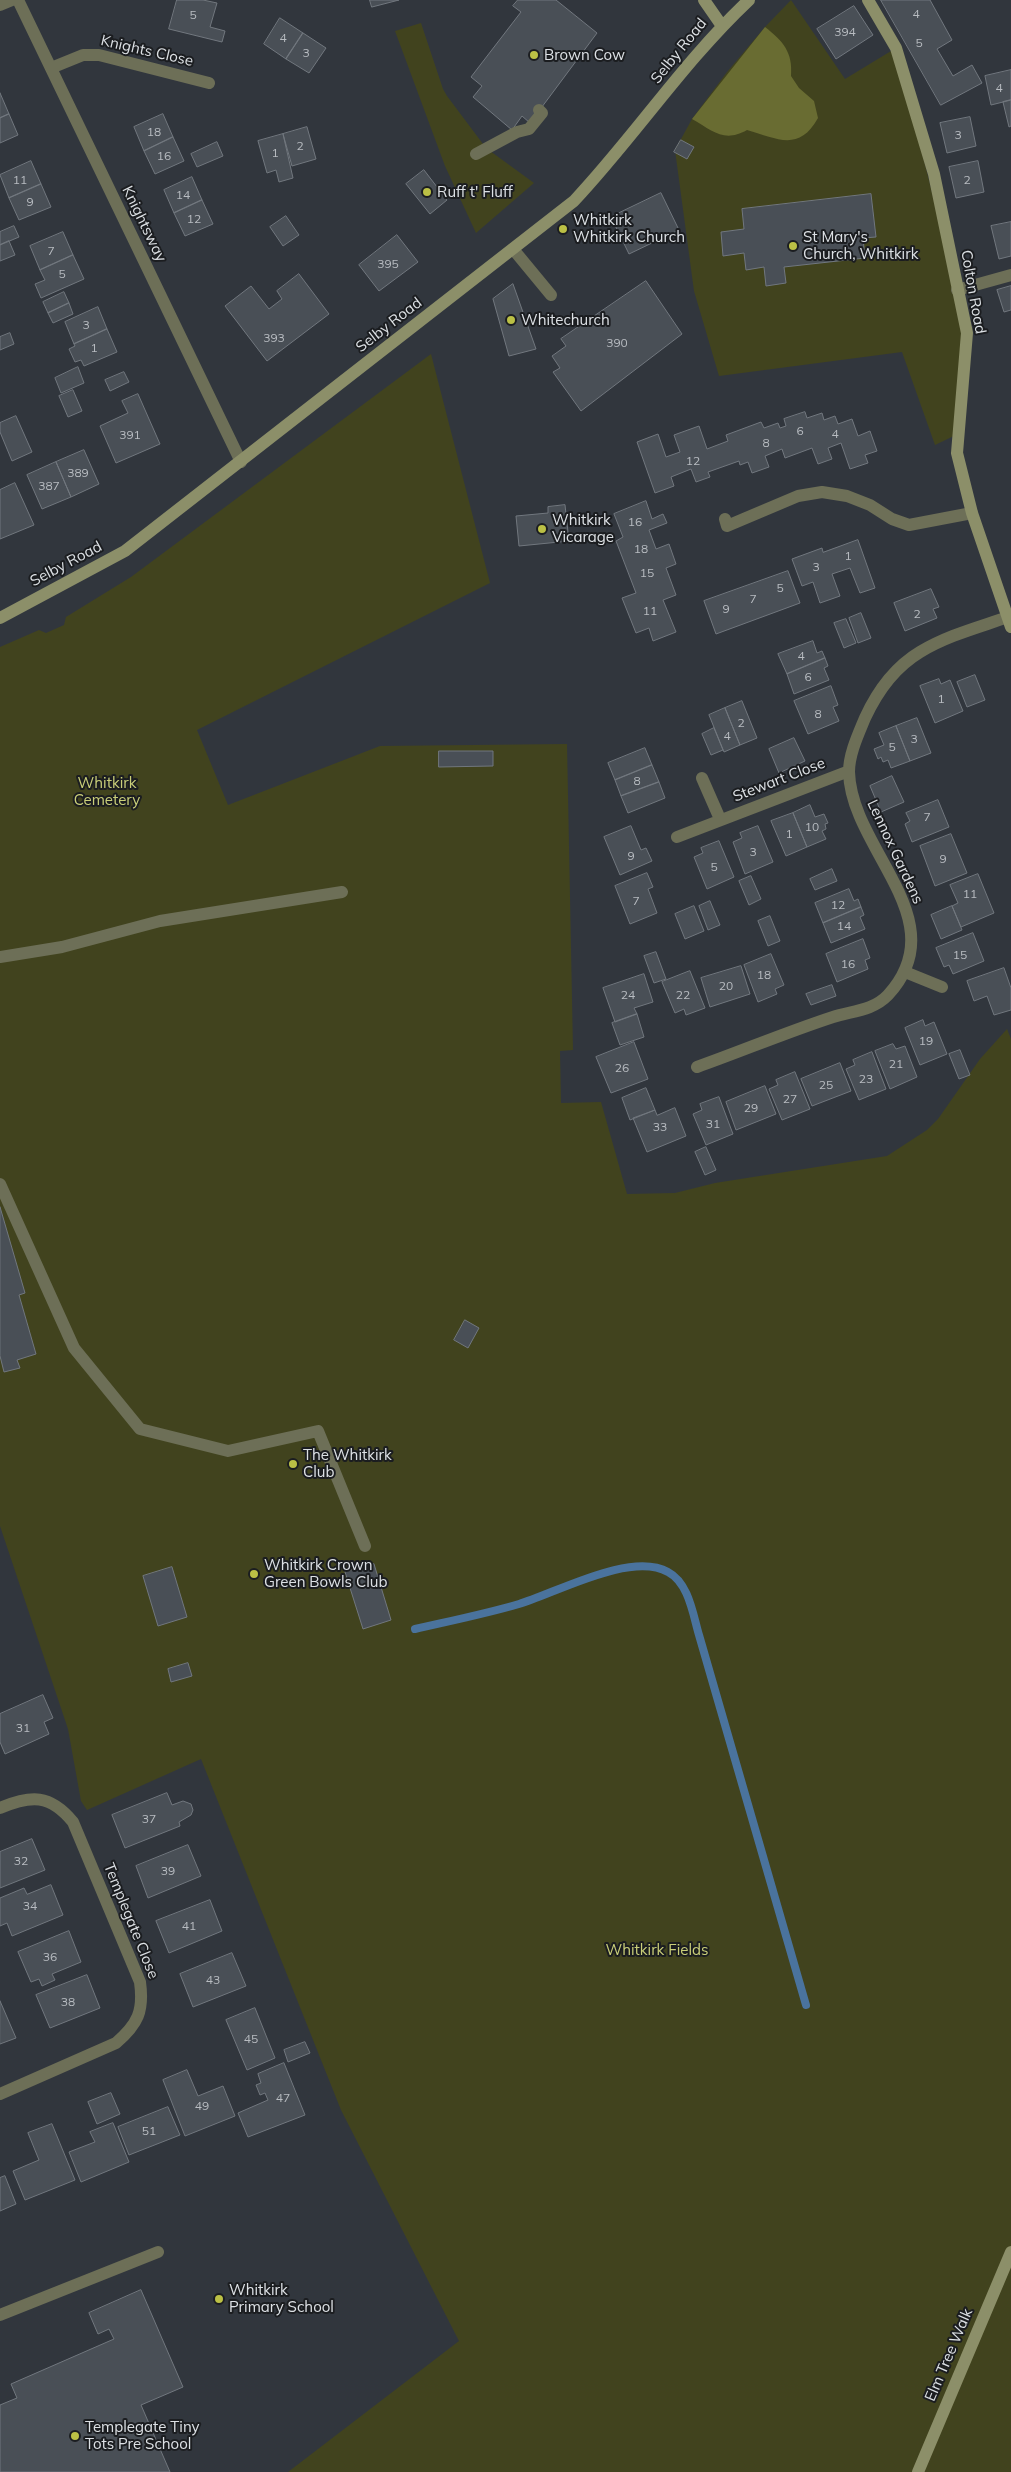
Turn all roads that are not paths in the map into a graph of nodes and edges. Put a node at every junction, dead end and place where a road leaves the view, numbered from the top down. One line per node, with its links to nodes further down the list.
1 (12, 0): 6 (street)
2 (18, 0): 8 (street, Knightsway)
3 (704, 0): 7 (main road)
4 (749, 0): 7 (main road, Selby Road)
5 (868, 0): 14 (main road, Colton Road)
6 (0, 5)
7 (722, 26): 12 (main road, Selby Road)
8 (51, 68): 9 (street, Knights Close); 16 (street, Knightsway)
9 (209, 83)
10 (539, 110): 11 (street)
11 (476, 154)
12 (513, 249): 15 (street); 16 (main road, Selby Road)
13 (1011, 274): 14 (street)
14 (958, 290): 17 (main road, Colton Road)
15 (551, 295)
16 (241, 462): 19 (main road, Selby Road)
17 (972, 512): 18 (street); 20 (main road, Colton Road)
18 (725, 519)
19 (0, 618)
20 (1010, 620): 21 (street, Lennox Gardens)
21 (849, 771): 23 (street, Stewart Close); 27 (street, Lennox Gardens)
22 (702, 778): 23 (street, Stewart Close)
23 (720, 819): 24 (street, Stewart Close)
24 (677, 837)
25 (342, 892): 26 (street)
26 (0, 957)
27 (905, 972): 28 (street); 29 (street, Lennox Gardens)
28 (942, 987)
29 (698, 1067)
30 (0, 1184): 31 (street)
31 (365, 1546)
32 (0, 1808): 33 (street, Templegate Close)
33 (0, 2094)
34 (158, 2252): 36 (street)
35 (1011, 2252): 37 (main road, Elm Tree Walk)
36 (0, 2315)
37 (918, 2472)

